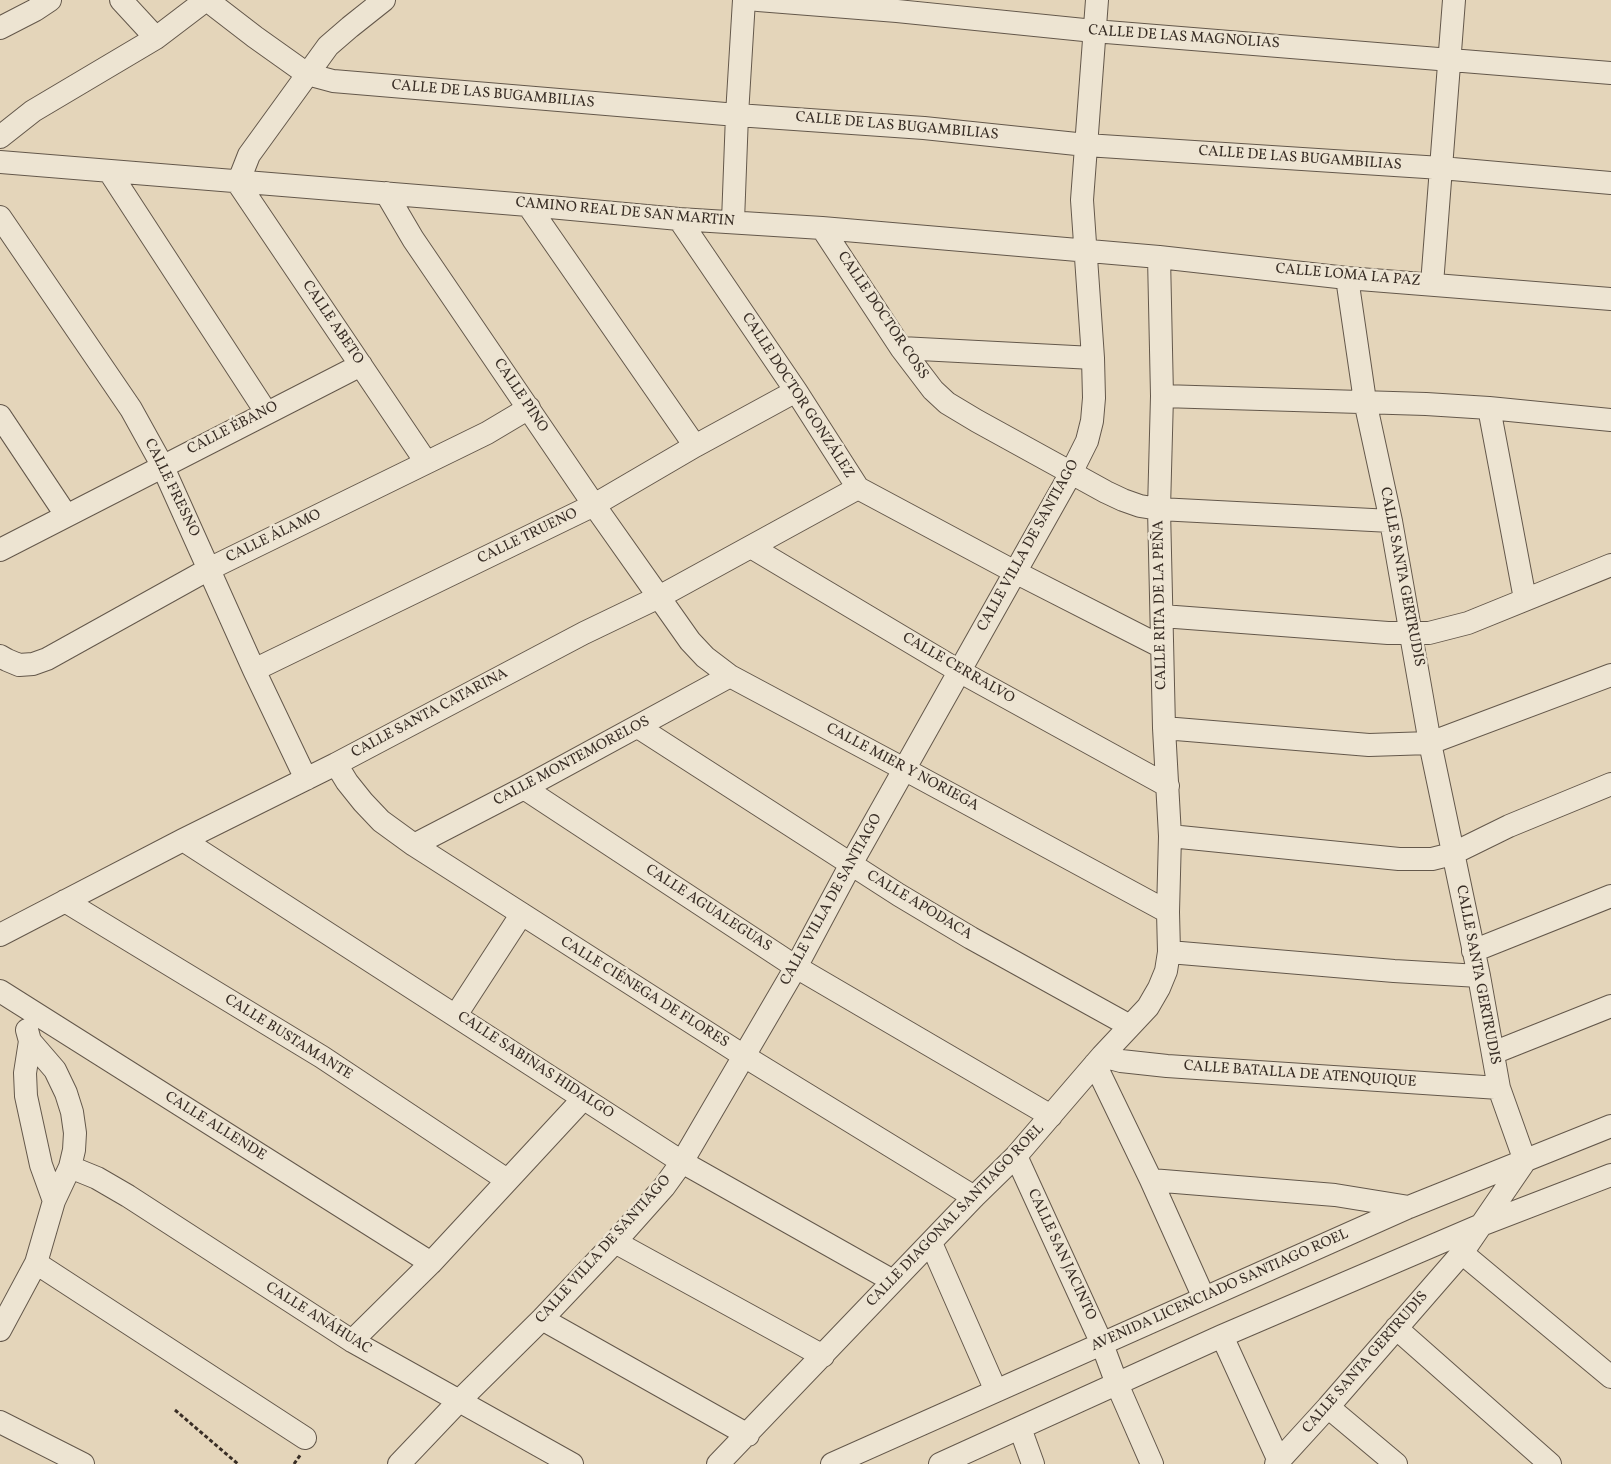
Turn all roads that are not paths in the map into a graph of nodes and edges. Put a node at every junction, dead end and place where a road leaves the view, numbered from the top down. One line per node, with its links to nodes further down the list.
1 (50, 0): 9 (street)
2 (121, 0): 11 (street)
3 (207, 0): 11 (street); 14 (street, CALLE DE LAS BUGAMBILIAS)
4 (384, 0): 14 (street)
5 (744, 0): 15 (street)
6 (758, 0): 10 (street, CALLE DE LAS MAGNOLIAS)
7 (1097, 0): 10 (street, CALLE VILLA DE SANTIAGO)
8 (1454, 0): 12 (street)
9 (0, 28)
10 (1094, 31): 12 (street, CALLE DE LAS MAGNOLIAS); 17 (street, CALLE VILLA DE SANTIAGO)
11 (156, 38): 16 (street)
12 (1450, 60): 13 (street, CALLE DE LAS MAGNOLIAS); 19 (street)
13 (1611, 73)
14 (307, 74): 15 (street, CALLE DE LAS BUGAMBILIAS); 21 (street)
15 (737, 115): 17 (street, CALLE DE LAS BUGAMBILIAS); 27 (street)
16 (0, 137)
17 (1086, 145): 19 (street, CALLE DE LAS BUGAMBILIAS); 29 (street, CALLE VILLA DE SANTIAGO)
18 (0, 162): 20 (street)
19 (1441, 168): 22 (street, CALLE DE LAS BUGAMBILIAS); 32 (street)
20 (109, 171): 21 (street, CAMINO REAL DE SAN MARTIN); 42 (street)
21 (238, 183): 23 (street, CAMINO REAL DE SAN MARTIN); 36 (street, CALLE ABETO)
22 (1611, 183)
23 (386, 193): 24 (street, CAMINO REAL DE SAN MARTIN); 40 (street, CALLE PINO)
24 (528, 205): 26 (street, CAMINO REAL DE SAN MARTIN); 45 (street)
25 (0, 217): 47 (street, CALLE FRESNO)
26 (679, 219): 27 (street, CAMINO REAL DE SAN MARTIN); 37 (street, CALLE DOCTOR GONZÁLEZ)
27 (733, 221): 28 (street, CAMINO REAL DE SAN MARTIN)
28 (822, 228): 29 (street, CAMINO REAL DE SAN MARTIN); 34 (street, CALLE DOCTOR COSS)
29 (1086, 250): 30 (street, CALLE LOMA LA PAZ); 35 (street, CALLE VILLA DE SANTIAGO)
30 (1159, 257): 31 (street, CALLE LOMA LA PAZ); 38 (street, CALLE RITA DE LA PEÑA)
31 (1347, 278): 32 (street, CALLE LOMA LA PAZ); 39 (street, CALLE SANTA GERTRUDIS)
32 (1432, 284): 33 (street, CALLE LOMA LA PAZ)
33 (1611, 299)
34 (901, 348): 35 (street); 48 (street, CALLE DOCTOR COSS)
35 (1093, 358): 48 (street, CALLE VILLA DE SANTIAGO)
36 (360, 365): 42 (street, CALLE ÉBANO); 46 (street, CALLE ABETO)
37 (796, 391): 45 (street, CALLE TRUENO); 49 (street, CALLE DOCTOR GONZÁLEZ)
38 (1162, 396): 39 (street); 51 (street, CALLE RITA DE LA PEÑA)
39 (1365, 401): 41 (street); 53 (street, CALLE SANTA GERTRUDIS)
40 (529, 408): 46 (street, CALLE ÁLAMO); 50 (street, CALLE PINO)
41 (1489, 408): 44 (street); 60 (street)
42 (266, 412): 47 (street, CALLE ÉBANO)
43 (0, 416): 52 (street)
44 (1611, 420)
45 (695, 446): 50 (street, CALLE TRUENO)
46 (426, 462): 57 (street, CALLE ÁLAMO)
47 (162, 465): 52 (street, CALLE ÉBANO); 57 (street, CALLE FRESNO)
48 (1071, 473): 51 (street, CALLE DOCTOR COSS); 58 (street, CALLE VILLA DE SANTIAGO)
49 (858, 488): 54 (street, CALLE SANTA CATARINA); 58 (street, CALLE DOCTOR GONZÁLEZ)
50 (594, 505): 59 (street, CALLE PINO); 65 (street, CALLE TRUENO)
51 (1159, 509): 53 (street, CALLE DOCTOR COSS); 61 (street, CALLE RITA DE LA PEÑA)
52 (66, 515): 55 (street, CALLE ÉBANO)
53 (1391, 521): 62 (street, CALLE SANTA GERTRUDIS)
54 (751, 547): 59 (street, CALLE SANTA CATARINA); 66 (street, CALLE CERRALVO)
55 (0, 550)
56 (1611, 565): 60 (street)
57 (209, 569): 64 (street, CALLE ÁLAMO); 65 (street, CALLE FRESNO)
58 (1015, 572): 63 (street, CALLE DOCTOR GONZÁLEZ); 66 (street, CALLE VILLA DE SANTIAGO)
59 (659, 597): 68 (street, CALLE MIER Y NORIEGA); 72 (street, CALLE SANTA CATARINA)
60 (1525, 599): 62 (street)
61 (1162, 616): 62 (street); 63 (street, CALLE RITA DE LA PEÑA)
62 (1412, 634): 71 (street, CALLE SANTA GERTRUDIS)
63 (1162, 647): 70 (street, CALLE RITA DE LA PEÑA)
64 (10, 660)
65 (254, 670): 74 (street, CALLE FRESNO)
66 (959, 671): 73 (street, CALLE VILLA DE SANTIAGO); 76 (street, CALLE CERRALVO)
67 (1611, 675): 71 (street)
68 (730, 676): 69 (street, CALLE MONTEMORELOS); 73 (street, CALLE MIER Y NORIEGA)
69 (638, 727): 77 (street, CALLE MONTEMORELOS); 82 (street, CALLE APODACA)
70 (1164, 728): 71 (street); 76 (street, CALLE RITA DE LA PEÑA)
71 (1430, 743): 81 (street, CALLE SANTA GERTRUDIS)
72 (336, 764): 74 (street, CALLE SANTA CATARINA); 80 (street, CALLE CIÉNEGA DE FLORES)
73 (904, 769): 82 (street, CALLE VILLA DE SANTIAGO); 85 (street, CALLE MIER Y NORIEGA)
74 (306, 779): 79 (street, CALLE SANTA CATARINA)
75 (1611, 784): 81 (street)
76 (1168, 786): 78 (street, CALLE RITA DE LA PEÑA)
77 (524, 788): 80 (street, CALLE MONTEMORELOS); 90 (street, CALLE AGUALEGUAS)
78 (1170, 836): 81 (street); 85 (street, CALLE RITA DE LA PEÑA)
79 (183, 840): 84 (street, CALLE SANTA CATARINA); 95 (street, CALLE SABINAS HIDALGO)
80 (414, 845): 86 (street, CALLE CIÉNEGA DE FLORES)
81 (1452, 854): 88 (street, CALLE SANTA GERTRUDIS)
82 (850, 864): 90 (street, CALLE VILLA DE SANTIAGO); 96 (street, CALLE APODACA)
83 (1611, 896): 88 (street)
84 (65, 901): 87 (street, CALLE SANTA CATARINA); 110 (street, CALLE BUSTAMANTE)
85 (1168, 912): 89 (street, CALLE RITA DE LA PEÑA)
86 (521, 915): 95 (street); 99 (street, CALLE CIÉNEGA DE FLORES)
87 (0, 935)
88 (1473, 951): 91 (street, CALLE SANTA GERTRUDIS)
89 (1169, 952): 91 (street); 96 (street, CALLE DIAGONAL SANTIAGO ROEL)
90 (796, 967): 99 (street, CALLE VILLA DE SANTIAGO); 103 (street, CALLE AGUALEGUAS)
91 (1479, 976): 98 (street, CALLE SANTA GERTRUDIS)
92 (0, 992): 93 (street, CALLE ALLENDE)
93 (20, 1005): 97 (street); 120 (street, CALLE ALLENDE)
94 (1611, 1006): 98 (street)
95 (456, 1015): 102 (street, CALLE SABINAS HIDALGO)
96 (1130, 1026): 100 (street, CALLE DIAGONAL SANTIAGO ROEL)
97 (30, 1041): 108 (street); 113 (street)
98 (1493, 1053): 101 (street, CALLE SANTA GERTRUDIS)
99 (744, 1056): 107 (street, CALLE VILLA DE SANTIAGO); 112 (street, CALLE CIÉNEGA DE FLORES)
100 (1098, 1060): 101 (street, CALLE BATALLA DE ATENQUIQUE); 103 (street, CALLE DIAGONAL SANTIAGO ROEL); 111 (street)
101 (1499, 1088): 106 (street, CALLE SANTA GERTRUDIS)
102 (583, 1098): 107 (street, CALLE SABINAS HIDALGO); 110 (street)
103 (1051, 1116): 105 (street, CALLE DIAGONAL SANTIAGO ROEL)
104 (1611, 1126): 106 (street, AVENIDA LICENCIADO SANTIAGO ROEL)
105 (1016, 1156): 112 (street, CALLE DIAGONAL SANTIAGO ROEL); 128 (street, CALLE SAN JACINTO)
106 (1525, 1161): 114 (street, AVENIDA LICENCIADO SANTIAGO ROEL); 115 (street, CALLE SANTA GERTRUDIS)
107 (682, 1162): 116 (street, CALLE VILLA DE SANTIAGO); 121 (street, CALLE SABINAS HIDALGO)
108 (70, 1167): 113 (street); 127 (street, CALLE ANÁHUAC)
109 (1611, 1176): 115 (street)
110 (507, 1180): 120 (street)
111 (1151, 1180): 114 (street); 122 (street)
112 (974, 1197): 117 (street, CALLE DIAGONAL SANTIAGO ROEL)
113 (54, 1201): 119 (street)
114 (1409, 1207): 122 (street, AVENIDA LICENCIADO SANTIAGO ROEL)
115 (1481, 1225): 118 (street, CALLE SANTA GERTRUDIS); 126 (street)
116 (615, 1242): 123 (street, CALLE VILLA DE SANTIAGO); 129 (street)
117 (930, 1243): 121 (street, CALLE DIAGONAL SANTIAGO ROEL); 132 (street)
118 (1462, 1253): 125 (street, CALLE SANTA GERTRUDIS); 130 (street)
119 (36, 1263): 124 (street); 138 (street)
120 (431, 1263): 127 (street)
121 (893, 1281): 129 (street, CALLE DIAGONAL SANTIAGO ROEL)
122 (1204, 1298): 128 (street, AVENIDA LICENCIADO SANTIAGO ROEL)
123 (542, 1319): 133 (street, CALLE VILLA DE SANTIAGO); 137 (street)
124 (3, 1320)
125 (1396, 1328): 134 (street, CALLE SANTA GERTRUDIS); 149 (street)
126 (1222, 1336): 131 (street); 139 (street)
127 (352, 1341): 133 (street, CALLE ANÁHUAC)
128 (1102, 1344): 131 (street, CALLE SAN JACINTO); 132 (street, AVENIDA LICENCIADO SANTIAGO ROEL)
129 (823, 1356): 137 (street, CALLE DIAGONAL SANTIAGO ROEL)
130 (1611, 1377)
131 (1117, 1384): 136 (street); 147 (street, CALLE SAN JACINTO)
132 (996, 1391): 144 (street, AVENIDA LICENCIADO SANTIAGO ROEL)
133 (458, 1402): 141 (street, CALLE VILLA DE SANTIAGO); 142 (street, CALLE ANÁHUAC)
134 (1328, 1407): 139 (street, CALLE SANTA GERTRUDIS); 148 (street)
135 (0, 1422): 140 (street)
136 (1020, 1428): 145 (street); 146 (street)
137 (748, 1435): 143 (street, CALLE DIAGONAL SANTIAGO ROEL)
138 (305, 1438)
139 (1278, 1462)
140 (83, 1464)
141 (399, 1464)
142 (572, 1464)
143 (718, 1464)
144 (832, 1464)
145 (940, 1464)
146 (1034, 1464)
147 (1152, 1464)
148 (1396, 1464)
149 (1550, 1464)

